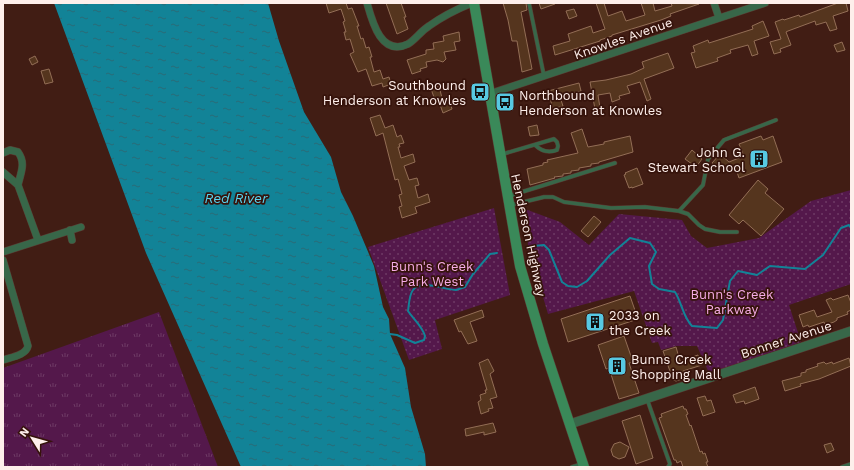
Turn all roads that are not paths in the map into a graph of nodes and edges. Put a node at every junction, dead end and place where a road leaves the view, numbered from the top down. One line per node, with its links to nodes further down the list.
1 (366, 3): 2 (street)
2 (473, 3): 8 (main road, Henderson Highway)
3 (529, 3): 7 (lane)
4 (714, 3): 6 (street)
5 (765, 3): 6 (street, Knowles Avenue)
6 (719, 18): 7 (street, Knowles Avenue)
7 (544, 77): 8 (street, Knowles Avenue)
8 (489, 94): 12 (main road, Henderson Highway)
9 (776, 120): 17 (lane)
10 (535, 145): 10 (lane); 12 (lane)
11 (3, 153): 15 (street)
12 (500, 155): 16 (main road, Henderson Highway)
13 (615, 163): 16 (lane)
14 (3, 172): 15 (street)
15 (18, 185): 21 (street)
16 (508, 202): 17 (lane); 28 (main road, Henderson Highway)
17 (679, 211): 20 (lane)
18 (80, 227): 19 (street)
19 (70, 230): 21 (street); 22 (street)
20 (737, 232)
21 (38, 240): 23 (street)
22 (72, 240)
23 (3, 252)
24 (3, 260): 26 (street)
25 (851, 331): 27 (street, Bonner Avenue)
26 (3, 360)
27 (647, 399): 28 (street, Bonner Avenue); 32 (lane)
28 (570, 424): 30 (main road, Henderson Highway)
29 (851, 464): 33 (lane)
30 (583, 465): 31 (lane)
31 (572, 467)
32 (668, 467)
33 (842, 467)

